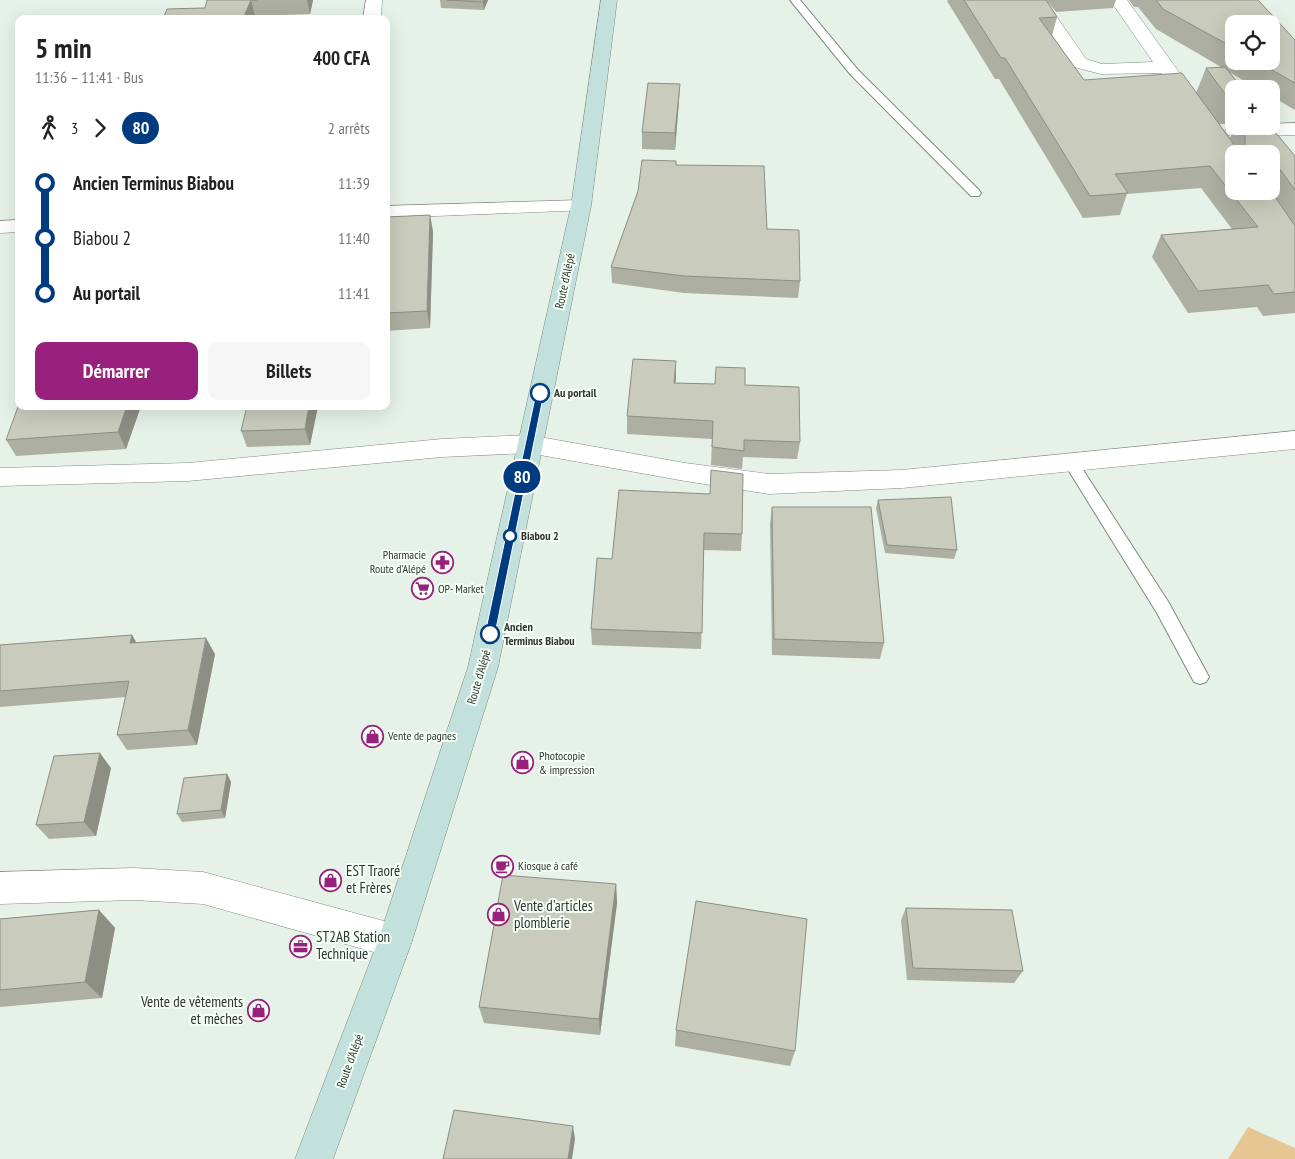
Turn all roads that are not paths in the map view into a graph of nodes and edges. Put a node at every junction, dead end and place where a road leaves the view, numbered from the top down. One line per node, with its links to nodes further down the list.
1 (374, 0): 6 (street)
2 (608, 0): 12 (main road, Route d'Alépé)
3 (795, 0): 11 (lane)
4 (1036, 0): 7 (street)
5 (1118, 0): 7 (street)
6 (372, 15)
7 (1166, 68): 9 (street)
8 (1295, 129): 9 (street)
9 (1211, 132): 10 (street)
10 (1225, 150)
11 (975, 193)
12 (581, 206): 13 (street); 17 (main road, Route d'Alépé)
13 (390, 212)
14 (15, 226): 15 (street)
15 (0, 227)
16 (1295, 440): 18 (street)
17 (529, 444): 18 (street); 19 (street); 22 (main road, Route d'Alépé)
18 (1071, 462): 20 (lane)
19 (0, 477)
20 (1200, 677)
21 (0, 888): 22 (street)
22 (394, 940): 23 (main road, Route d'Alépé)
23 (314, 1159)

